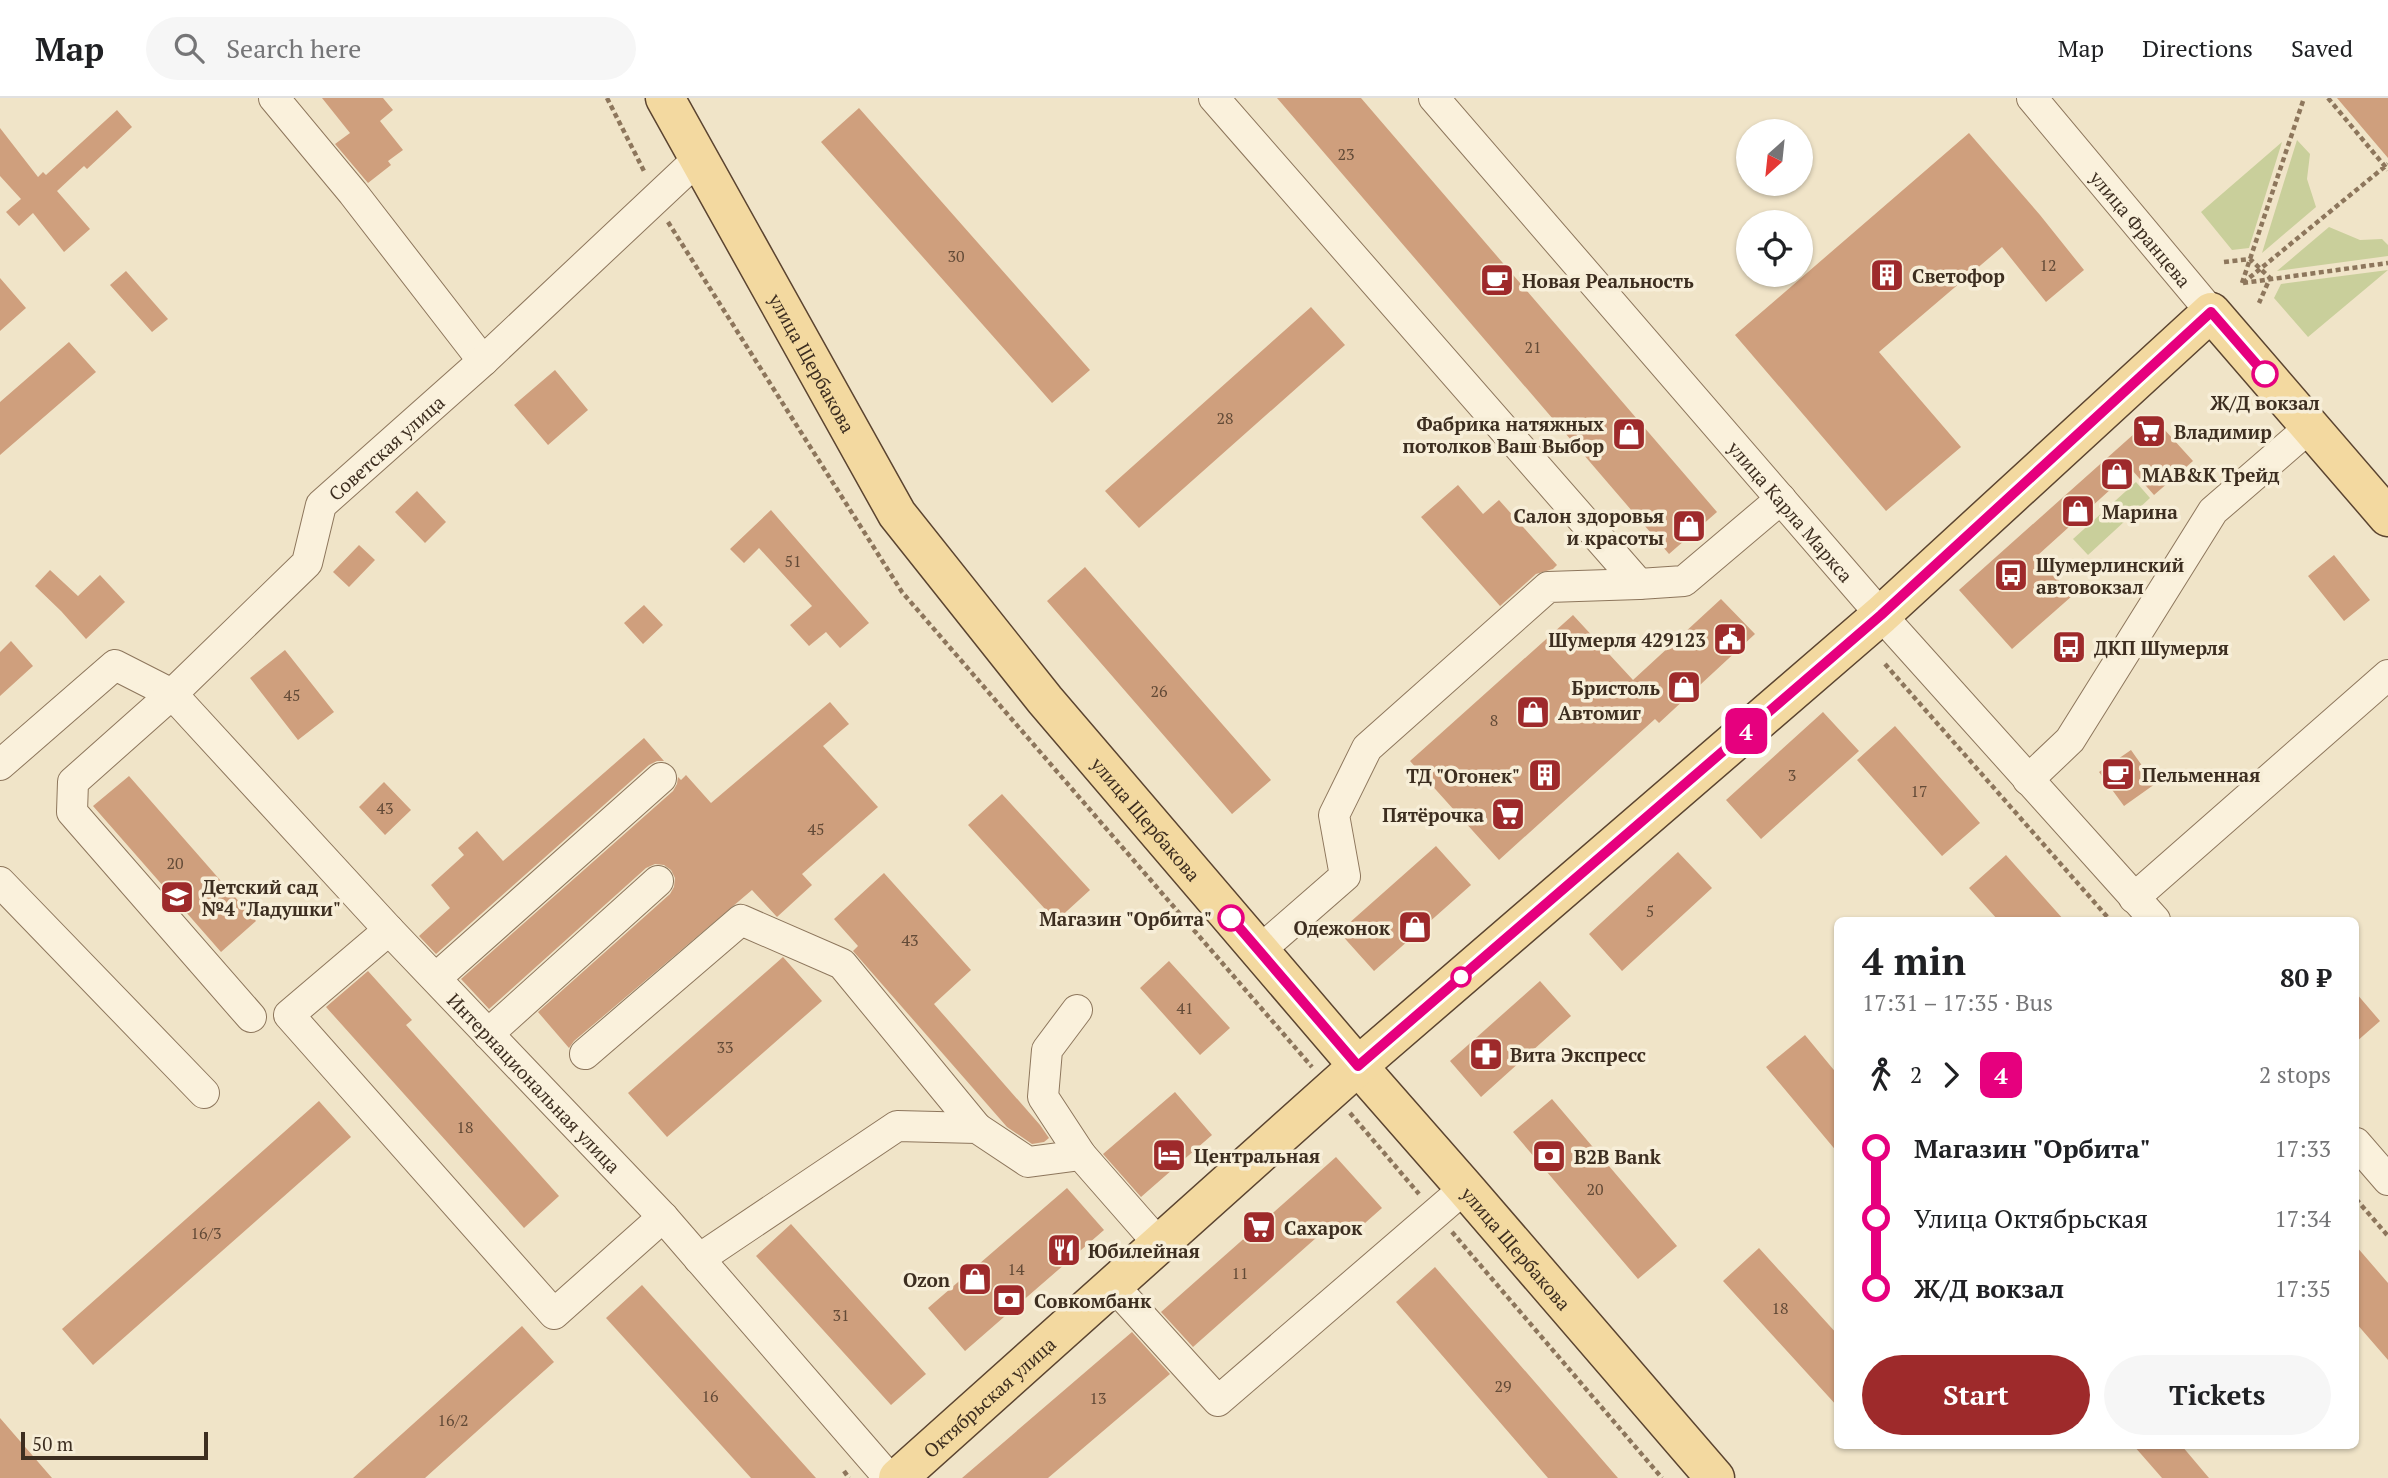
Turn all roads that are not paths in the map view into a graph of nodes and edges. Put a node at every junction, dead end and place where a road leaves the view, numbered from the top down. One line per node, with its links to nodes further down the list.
1 (274, 98): 8 (street)
2 (665, 98): 6 (main road, улица Щербакова)
3 (1214, 98): 12 (street)
4 (1434, 98): 10 (street, улица Карла Маркса)
5 (2032, 98): 7 (street, улица Францева)
6 (698, 159): 8 (street, Советская улица); 24 (main road, улица Щербакова)
7 (2211, 312): 9 (main road, улица Францева); 13 (main road, Октябрьская улица)
8 (483, 361): 15 (street, Советская улица)
9 (2310, 427): 11 (main road, улица Францева); 18 (street)
10 (1781, 499): 12 (street); 13 (street, улица Карла Маркса)
11 (2388, 517)
12 (1639, 584): 24 (street)
13 (1881, 615): 18 (street, улица Карла Маркса); 30 (main road, Октябрьская улица)
14 (2388, 675): 21 (street)
15 (172, 694): 16 (street); 23 (street, Интернациональная улица); 27 (street, Советская улица)
16 (0, 765)
17 (661, 778): 25 (street)
18 (2028, 780): 21 (street, улица Карла Маркса)
19 (0, 881): 31 (street)
20 (658, 881): 28 (street)
21 (2134, 898): 22 (street, улица Карла Маркса)
22 (2152, 917)
23 (389, 930): 25 (street, Интернациональная улица); 37 (street)
24 (1259, 951): 30 (main road, улица Щербакова)
25 (436, 978): 28 (street, Интернациональная улица)
26 (1077, 1010): 34 (street)
27 (251, 1017)
28 (488, 1034): 37 (street, Интернациональная улица)
29 (586, 1054): 32 (street)
30 (1363, 1090): 36 (main road, улица Щербакова); 38 (main road, Октябрьская улица)
31 (204, 1093)
32 (977, 1128): 34 (street); 39 (street)
33 (2359, 1146): 35 (street)
34 (1081, 1155): 38 (street)
35 (2388, 1180)
36 (1465, 1188): 40 (street); 41 (main road, улица Щербакова)
37 (663, 1217): 39 (street, Интернациональная улица)
38 (1159, 1244): 40 (main road, Октябрьская улица)
39 (699, 1259): 42 (street, Интернациональная улица)
40 (1113, 1285): 43 (main road, Октябрьская улица)
41 (1704, 1474)
42 (889, 1478)
43 (898, 1478)

